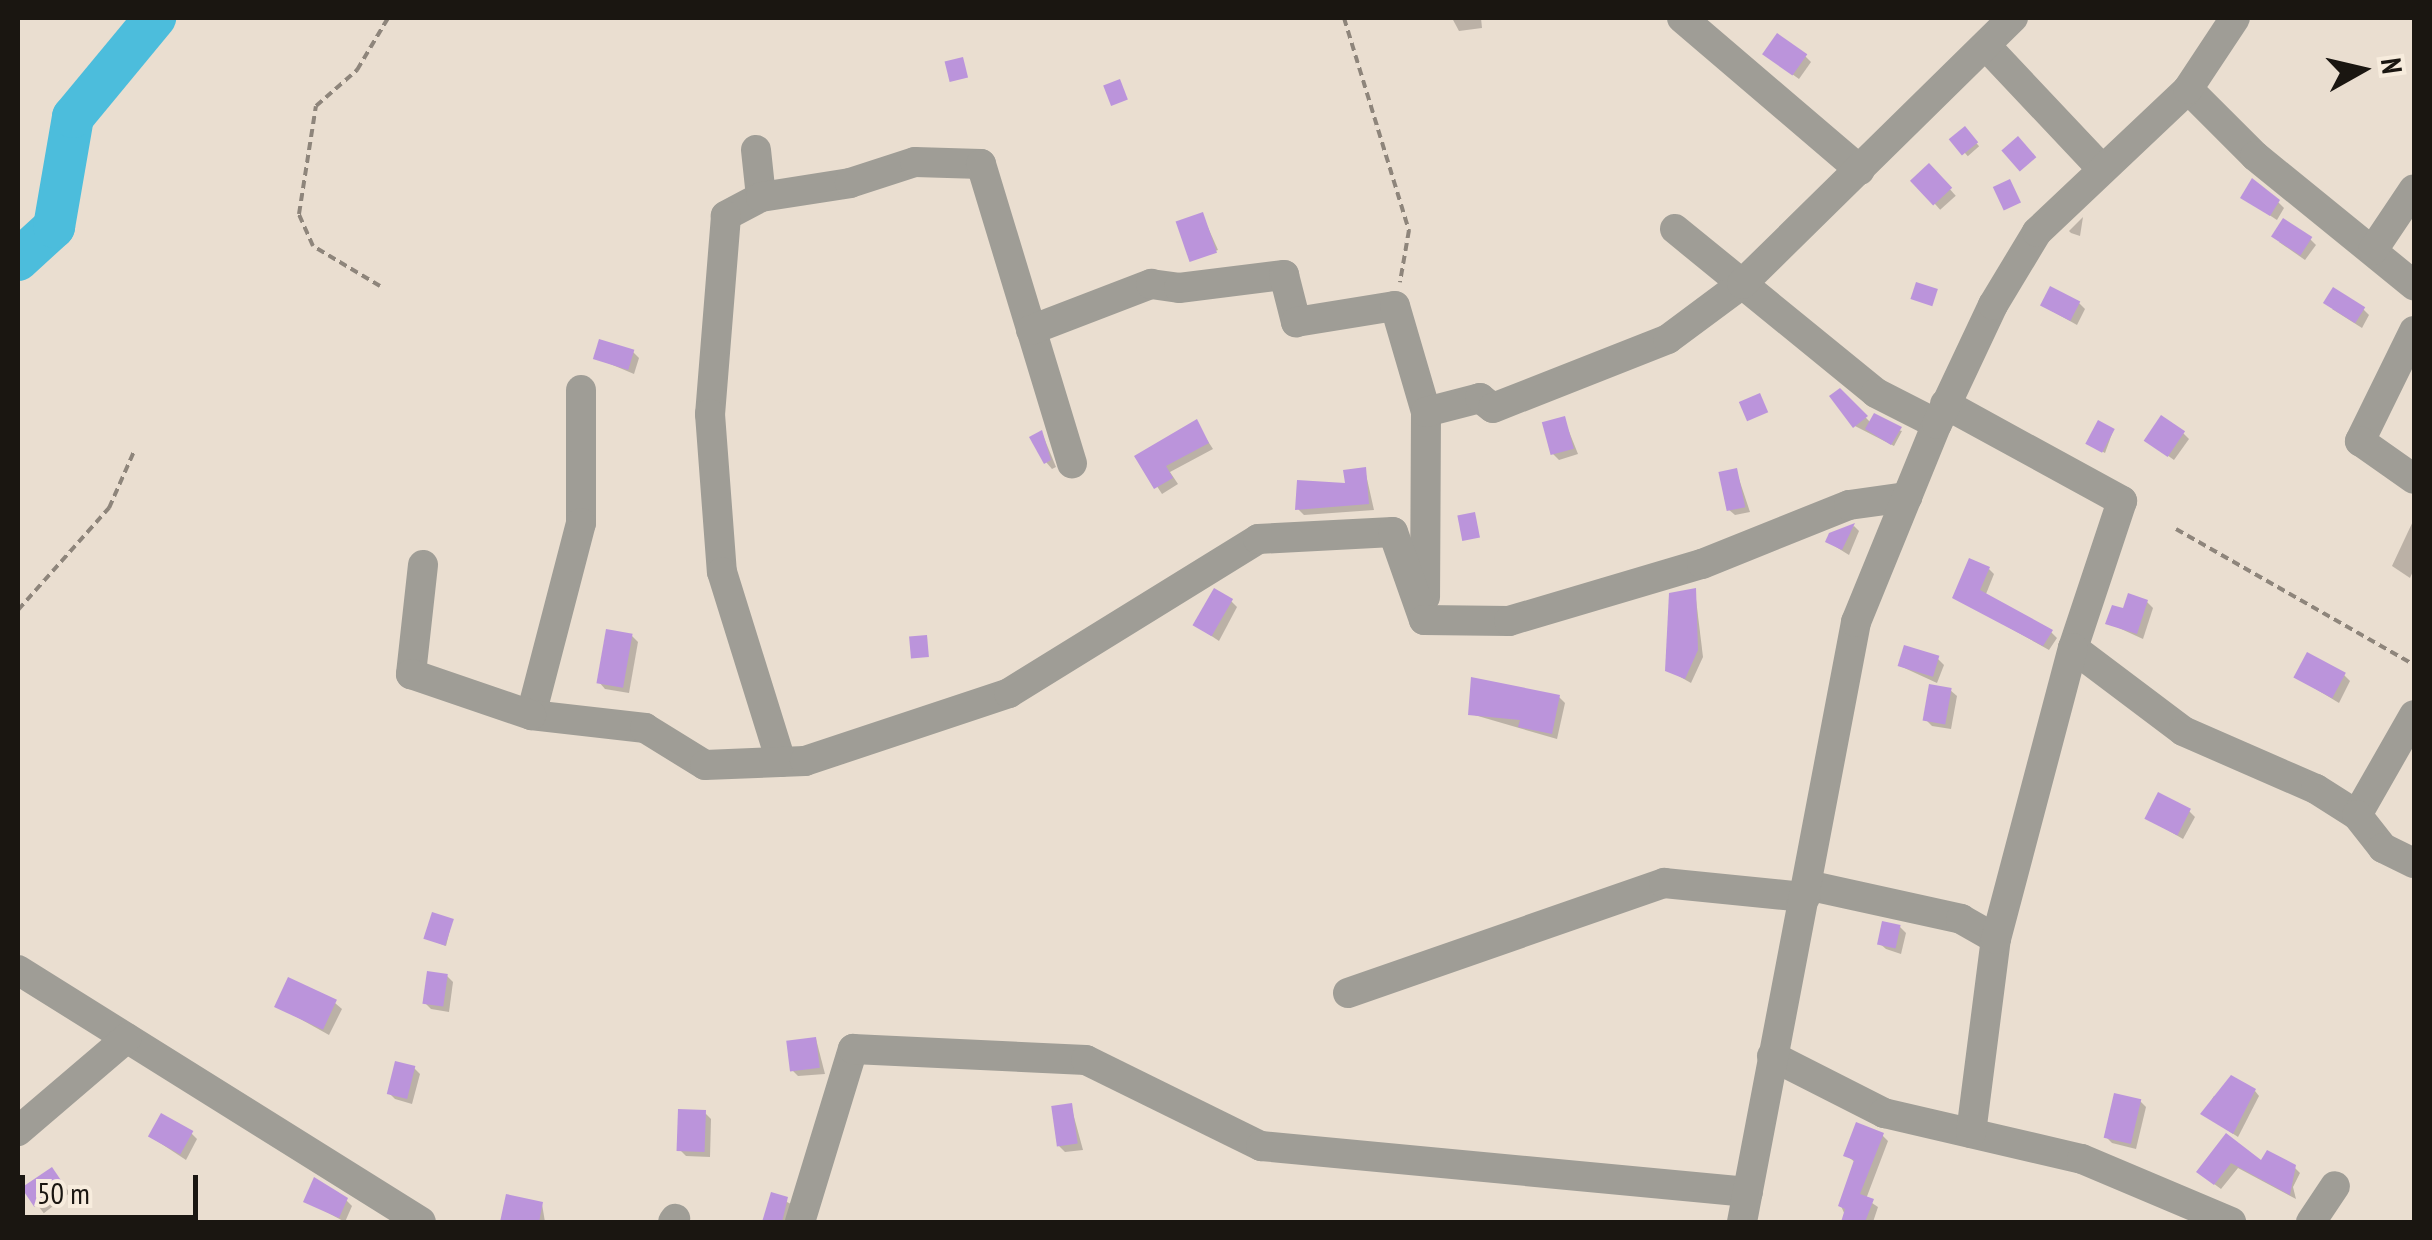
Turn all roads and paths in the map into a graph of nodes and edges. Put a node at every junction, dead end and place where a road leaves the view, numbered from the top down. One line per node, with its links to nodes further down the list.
1 (388, 18): 17 (path)
2 (1344, 18): 18 (path)
3 (1682, 18): 10 (street)
4 (2014, 18): 6 (street)
5 (2235, 18): 7 (street)
6 (1987, 47): 9 (street); 10 (street)
7 (2188, 89): 9 (street); 14 (street)
8 (756, 150): 12 (street)
9 (2101, 168): 23 (street)
10 (1860, 170): 15 (street)
11 (2414, 190): 14 (street)
12 (761, 197): 19 (street); 36 (street)
13 (1675, 229): 15 (street)
14 (2373, 250): 16 (street)
15 (1742, 284): 22 (street); 23 (street)
16 (2414, 284)
17 (380, 286)
18 (1395, 306): 19 (street); 22 (street)
19 (1031, 330): 25 (street)
20 (2414, 331): 26 (street)
21 (580, 390): 34 (street)
22 (1426, 412): 31 (street)
23 (1941, 414): 27 (street); 32 (street)
24 (136, 449): 30 (path)
25 (1072, 464)
26 (2414, 479)
27 (1907, 497): 31 (street); 39 (street)
28 (2176, 529): 33 (path)
29 (423, 565): 34 (street)
30 (18, 610)
31 (1424, 620): 36 (street)
32 (2073, 648): 37 (street); 40 (street)
33 (2414, 665)
34 (531, 715): 36 (street)
35 (2414, 716): 37 (street)
36 (781, 762)
37 (2357, 815): 38 (street)
38 (2414, 863)
39 (1806, 891): 40 (street); 42 (street); 44 (street)
40 (1996, 939): 46 (street)
41 (18, 970): 43 (street)
42 (1348, 993)
43 (128, 1038): 45 (street); 49 (street)
44 (1772, 1056): 46 (street); 48 (street)
45 (18, 1131)
46 (1971, 1134): 51 (street)
47 (2335, 1186): 52 (street)
48 (1745, 1207): 50 (street)
49 (403, 1217)
50 (800, 1222)
51 (2232, 1222)
52 (2311, 1222)

